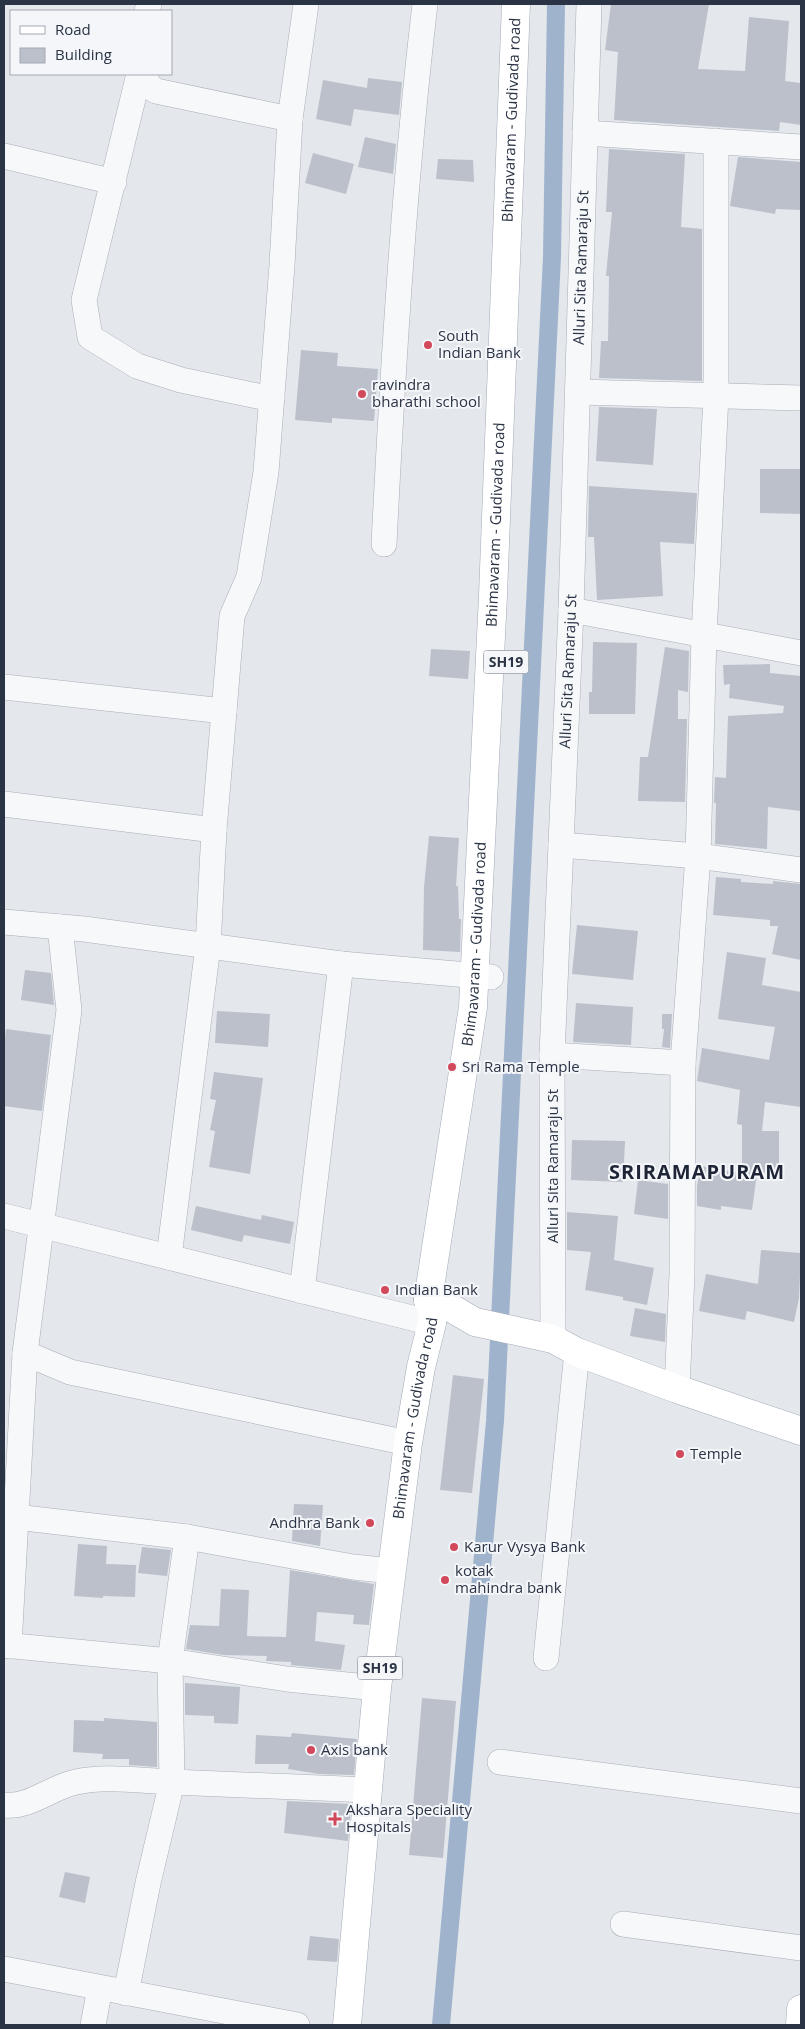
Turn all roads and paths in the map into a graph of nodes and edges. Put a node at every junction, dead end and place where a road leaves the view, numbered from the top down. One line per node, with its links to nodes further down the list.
1 (306, 4): 7 (street)
2 (425, 4): 17 (street)
3 (589, 4): 8 (street, Alluri Sita Ramaraju St)
4 (520, 5): 32 (main road, Bhimavaram - Gudivada road / SH19)
5 (139, 75): 12 (street)
6 (144, 75): 7 (street)
7 (290, 120): 16 (street)
8 (586, 133): 9 (street); 13 (street, Alluri Sita Ramaraju St)
9 (716, 141): 10 (street); 14 (street)
10 (801, 147)
11 (4, 156): 12 (street)
12 (114, 182): 16 (street)
13 (578, 392): 14 (street); 18 (street, Alluri Sita Ramaraju St)
14 (716, 396): 15 (street); 19 (street)
15 (801, 398)
16 (272, 399): 22 (street)
17 (384, 544)
18 (572, 610): 19 (street); 25 (street, Alluri Sita Ramaraju St)
19 (704, 635): 20 (street); 26 (street)
20 (801, 653)
21 (4, 687): 22 (street)
22 (224, 711): 24 (street)
23 (4, 804): 24 (street)
24 (214, 830): 30 (street)
25 (562, 846): 26 (street); 33 (street, Alluri Sita Ramaraju St)
26 (698, 856): 27 (street); 34 (street)
27 (801, 870)
28 (4, 922): 29 (street)
29 (60, 927): 30 (street); 36 (street)
30 (208, 946): 31 (street); 37 (street)
31 (341, 964): 32 (street); 38 (street)
32 (483, 975): 39 (main road, Bhimavaram - Gudivada road / SH19)
33 (552, 1055): 34 (street); 40 (street, Alluri Sita Ramaraju St)
34 (683, 1063): 43 (street)
35 (4, 1216): 36 (street)
36 (40, 1225): 37 (street); 42 (street)
37 (170, 1257): 38 (street)
38 (302, 1291): 39 (street)
39 (434, 1310): 40 (main road); 45 (main road, Bhimavaram - Gudivada road / SH19)
40 (543, 1336): 41 (main road)
41 (577, 1352): 43 (main road); 50 (street)
42 (25, 1353): 45 (street); 46 (street)
43 (677, 1389): 44 (main road)
44 (801, 1431)
45 (408, 1443): 48 (main road, Bhimavaram - Gudivada road / SH19)
46 (16, 1517): 47 (street); 49 (street)
47 (187, 1537): 48 (street); 51 (street)
48 (392, 1571): 52 (main road, Bhimavaram - Gudivada road / SH19)
49 (7, 1645): 51 (street)
50 (546, 1658)
51 (170, 1661): 52 (street); 54 (street)
52 (377, 1688): 55 (main road, Bhimavaram - Gudivada road / SH19)
53 (500, 1762): 56 (street)
54 (172, 1782): 55 (street); 57 (street); 62 (street)
55 (369, 1790): 66 (main road, Bhimavaram - Gudivada road / SH19)
56 (801, 1801)
57 (4, 1806)
58 (622, 1924): 59 (street)
59 (801, 1948)
60 (4, 1969): 61 (street)
61 (100, 1988): 62 (street); 64 (street)
62 (126, 1992): 65 (street)
63 (801, 2009): 67 (main road)
64 (93, 2025)
65 (297, 2025)
66 (348, 2025)
67 (800, 2025)

